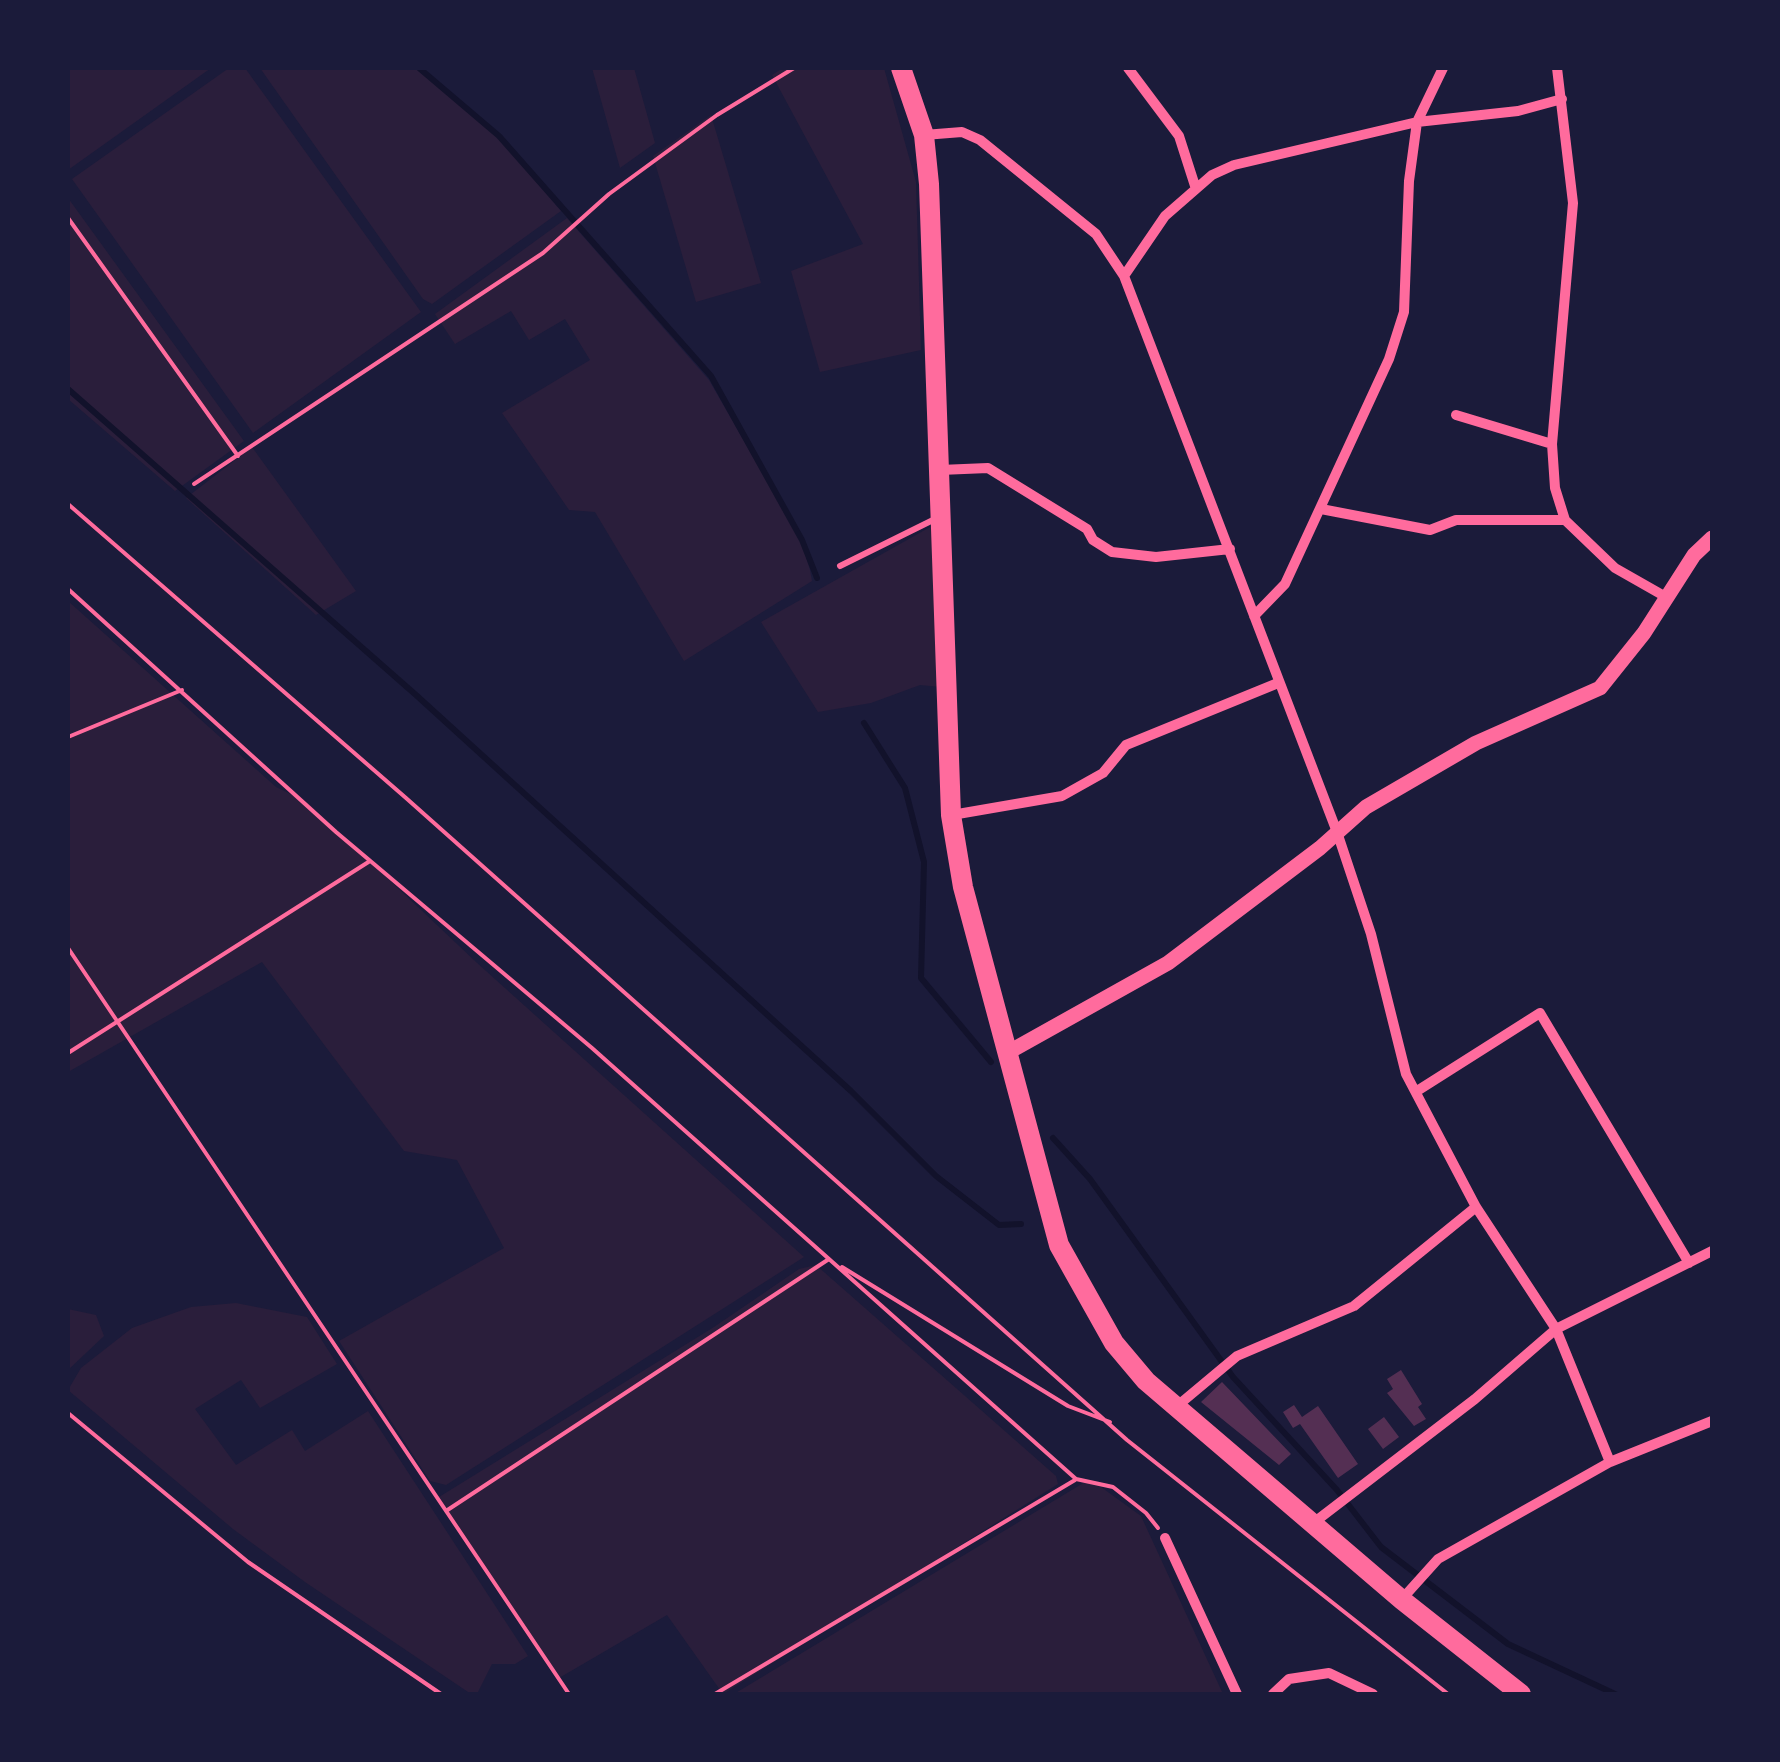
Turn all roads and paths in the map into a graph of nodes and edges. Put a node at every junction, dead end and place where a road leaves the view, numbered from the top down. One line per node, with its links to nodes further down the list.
1 (794, 68): 14 (path)
2 (902, 68): 8 (main road)
3 (1128, 68): 9 (street)
4 (1443, 68): 7 (street)
5 (1557, 68): 6 (street)
6 (1562, 99): 7 (street); 13 (street)
7 (1418, 122): 9 (street); 18 (street)
8 (924, 135): 11 (street); 15 (main road)
9 (1196, 189): 11 (street)
10 (68, 218): 14 (path)
11 (1124, 276): 22 (street)
12 (1456, 415): 13 (street)
13 (1552, 444): 20 (street)
14 (238, 456): 16 (path)
15 (938, 470): 19 (main road); 22 (street)
16 (194, 484)
17 (68, 504): 46 (path)
18 (1321, 509): 20 (street); 26 (street)
19 (941, 516): 23 (lane); 30 (main road)
20 (1565, 520): 25 (street)
21 (1712, 538): 25 (street)
22 (1230, 549): 26 (street)
23 (840, 566)
24 (68, 589): 28 (path)
25 (1666, 596): 31 (street)
26 (1254, 616): 27 (street)
27 (1278, 683): 30 (street); 31 (street)
28 (182, 690): 29 (path); 32 (path)
29 (68, 737)
30 (951, 815): 36 (main road)
31 (1337, 832): 36 (street); 37 (street)
32 (370, 861): 34 (path); 40 (path)
33 (68, 948): 34 (path)
34 (117, 1021): 35 (path); 49 (path)
35 (68, 1053)
36 (1006, 1054): 43 (main road)
37 (1417, 1090): 38 (street); 41 (street)
38 (1476, 1207): 42 (street); 43 (street)
39 (1712, 1251): 41 (street)
40 (829, 1259): 46 (path); 48 (path); 49 (path)
41 (1689, 1263): 42 (street)
42 (1556, 1330): 47 (street); 50 (street)
43 (1176, 1407): 50 (main road)
44 (68, 1413): 53 (path)
45 (1712, 1422): 47 (street)
46 (1114, 1424): 59 (path)
47 (1610, 1462): 52 (street)
48 (1076, 1479): 51 (path); 55 (path)
49 (446, 1511): 54 (path)
50 (1312, 1524): 52 (main road)
51 (1164, 1538): 56 (street)
52 (1402, 1600): 60 (main road)
53 (441, 1694)
54 (569, 1694)
55 (715, 1694)
56 (1236, 1694)
57 (1273, 1694): 58 (street)
58 (1373, 1694)
59 (1448, 1694)
60 (1522, 1694)

